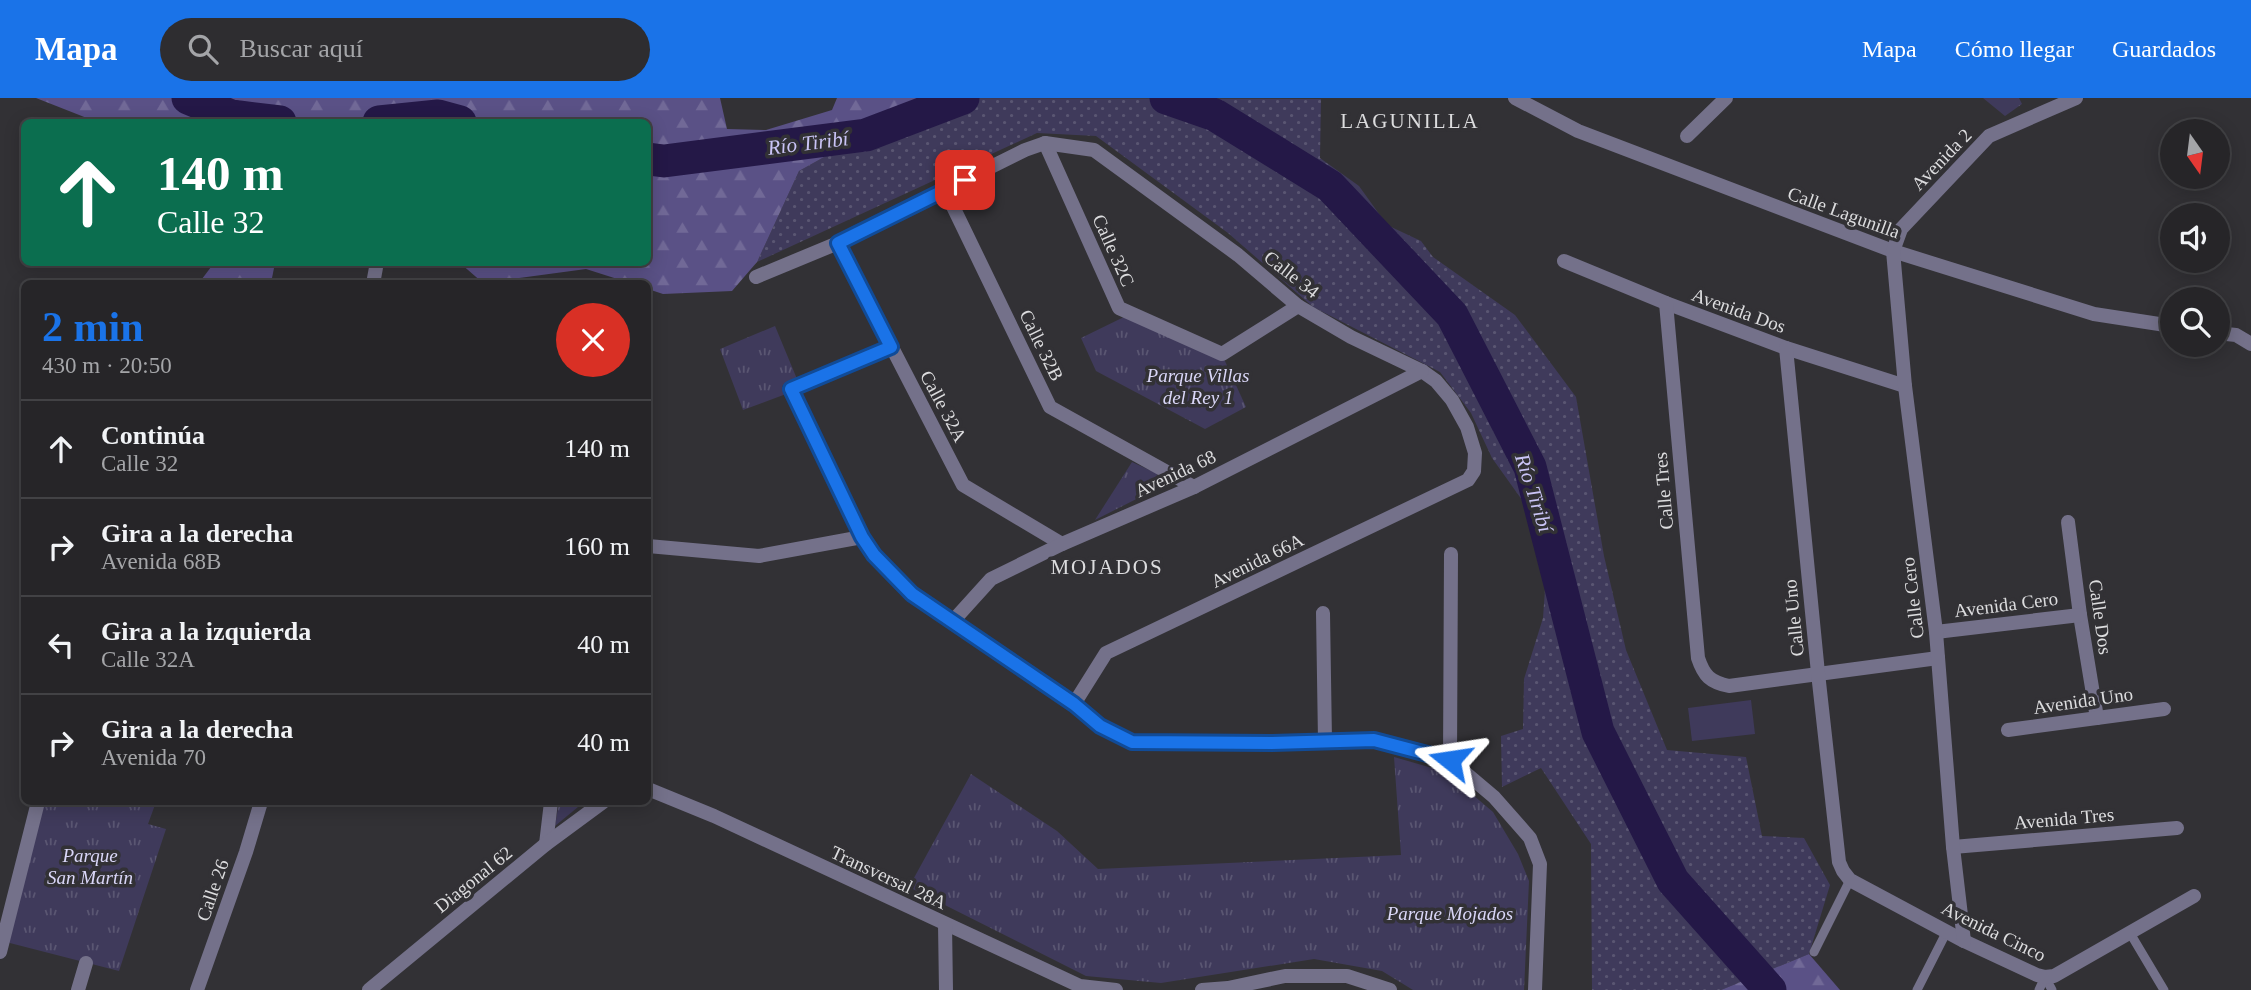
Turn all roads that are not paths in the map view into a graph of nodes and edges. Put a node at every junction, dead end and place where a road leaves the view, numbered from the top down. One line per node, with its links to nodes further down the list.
1 (1515, 98): 8 (street, Calle Lagunilla)
2 (2076, 98): 8 (street, Avenida 2)
3 (1722, 100): 4 (street)
4 (1687, 136)
5 (1045, 143): 6 (street); 12 (street, Calle 34); 12 (street, Calle 32C)
6 (945, 190): 7 (street); 23 (street, Calle 32B)
7 (838, 243): 10 (street); 18 (street, Calle 32A)
8 (1893, 251): 13 (street, Calle Lagunilla); 21 (street, Calle Cero)
9 (1564, 261): 11 (street, Avenida Dos)
10 (756, 277)
11 (1665, 303): 19 (street, Avenida Dos); 34 (street, Calle Tres)
12 (1298, 306): 20 (street, Calle 34)
13 (2160, 324)
14 (2251, 328): 16 (street)
15 (2230, 334): 16 (street)
16 (2236, 335): 17 (street)
17 (2251, 345)
18 (891, 347): 25 (street); 26 (street, Calle 32A)
19 (1786, 348): 21 (street, Avenida Dos); 34 (street, Calle Uno)
20 (1422, 371): 22 (street, Calle 34); 23 (street, Avenida 68)
21 (1905, 386): 32 (street, Calle Cero)
22 (1474, 471): 35 (street, Avenida 66A)
23 (1195, 487): 26 (street, Avenida 68)
24 (2068, 522): 30 (street, Calle Dos)
25 (862, 537): 27 (street); 31 (street)
26 (1062, 544): 31 (street, Avenida 68)
27 (651, 546)
28 (1451, 554): 40 (street)
29 (1324, 613): 39 (street)
30 (2080, 615): 32 (street, Avenida Cero); 37 (street, Calle Dos)
31 (953, 621): 35 (street)
32 (1936, 632): 33 (street, Calle Cero)
33 (1938, 658): 34 (street); 48 (street, Calle Cero)
34 (1818, 673): 49 (street, Calle Uno)
35 (1074, 704): 39 (street)
36 (2164, 709): 37 (street, Avenida Uno)
37 (2097, 718): 38 (street, Avenida Uno)
38 (2008, 730)
39 (1325, 741): 40 (street)
40 (1450, 760): 66 (street)
41 (651, 790): 51 (street, Transversal 28A)
42 (37, 805): 55 (street)
43 (260, 805): 60 (street, Calle 26)
44 (551, 805): 47 (street)
45 (599, 805): 47 (street, Diagonal 62)
46 (2177, 828): 48 (street, Avenida Tres)
47 (546, 844): 61 (street, Diagonal 62)
48 (1953, 847): 54 (street, Calle Cero)
49 (1850, 880): 52 (street, Avenida Cinco); 56 (lane)
50 (2194, 896): 53 (street, Avenida Cinco)
51 (945, 924): 62 (street); 63 (street, Transversal 28A)
52 (1947, 931): 54 (street, Avenida Cinco); 67 (lane)
53 (2130, 933): 58 (street, Avenida Cinco); 68 (lane)
54 (1964, 941): 58 (street, Avenida Cinco)
55 (0, 952)
56 (1814, 952)
57 (86, 964): 59 (street)
58 (2046, 986)
59 (78, 990)
60 (197, 990)
61 (369, 990)
62 (946, 990)
63 (1116, 990)
64 (1202, 990): 65 (street)
65 (1390, 990)
66 (1535, 990)
67 (1917, 990)
68 (2164, 990)

